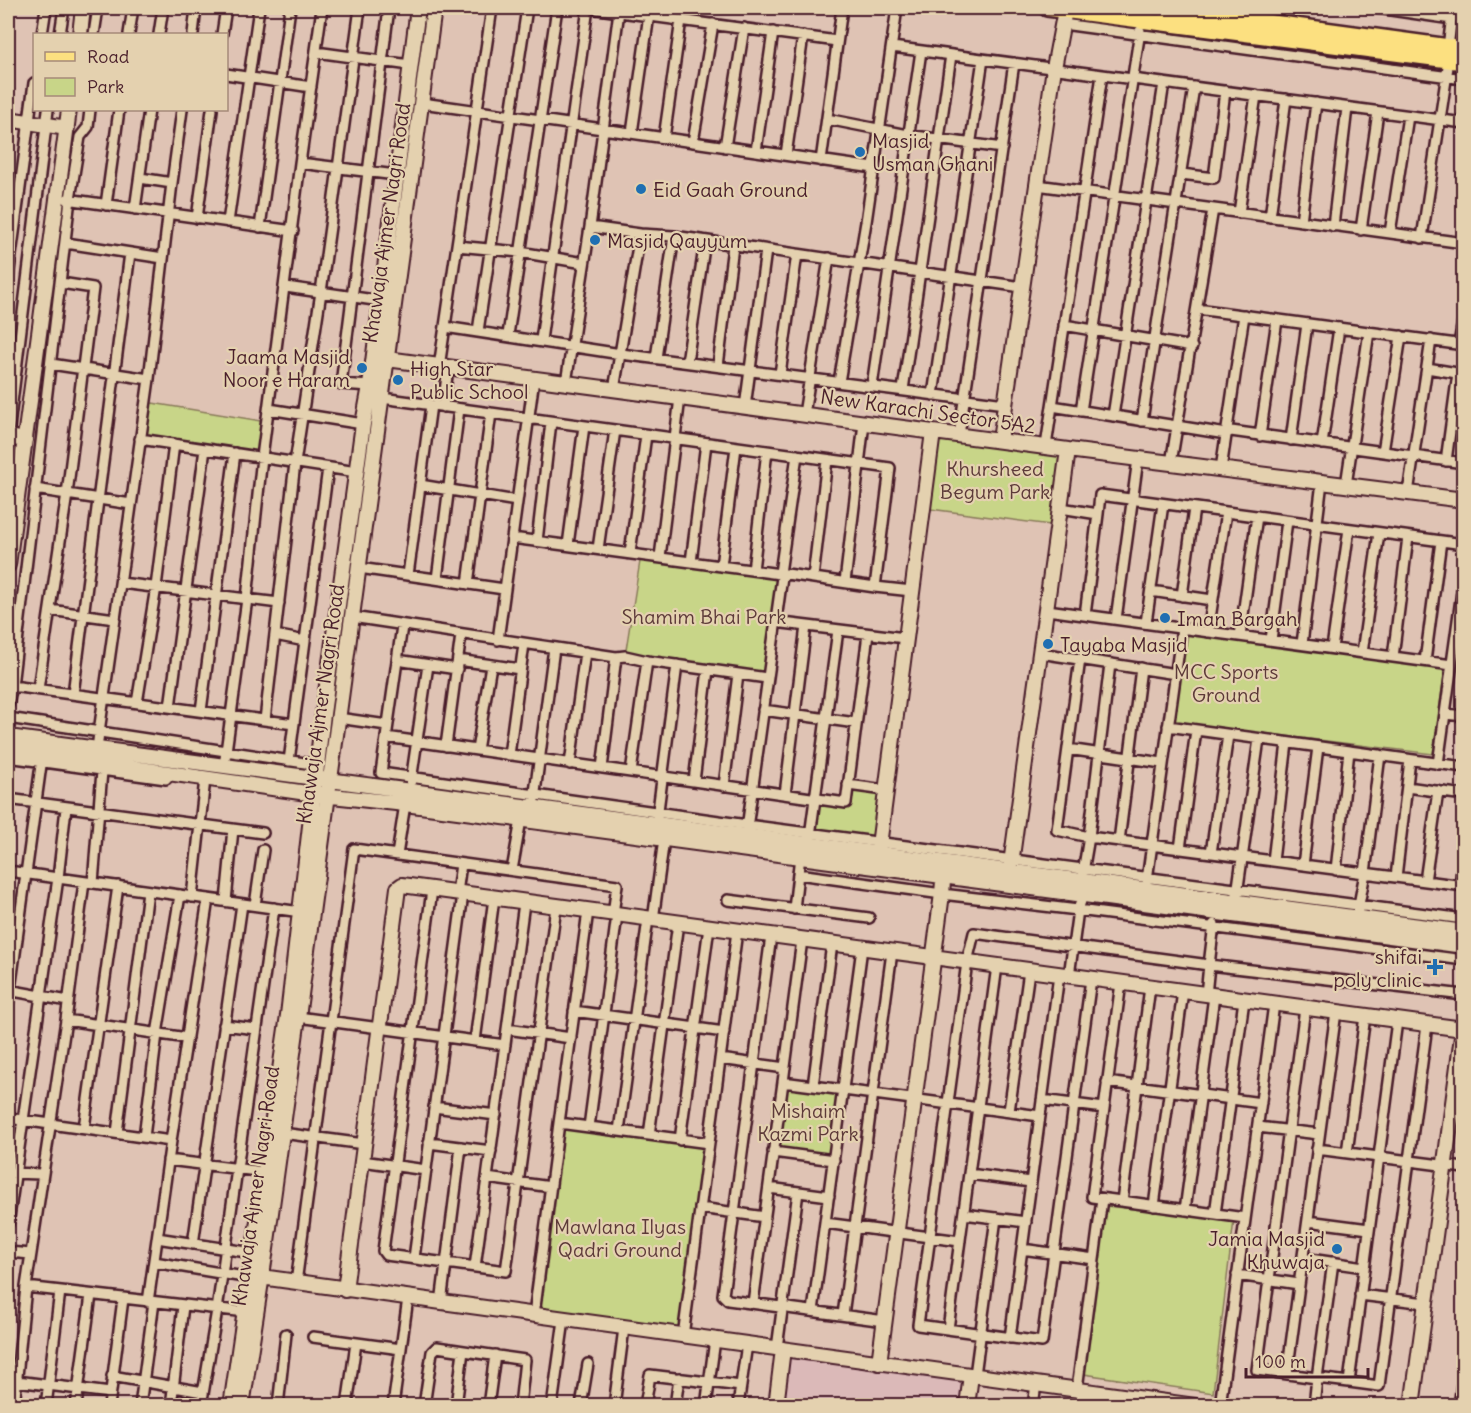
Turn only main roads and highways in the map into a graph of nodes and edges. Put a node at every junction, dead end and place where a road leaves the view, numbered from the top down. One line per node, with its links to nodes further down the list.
1 (83, 8): 8 (main road)
2 (418, 8): 9 (main road, Khawaja Ajmer Nagri Road)
3 (434, 8): 10 (main road, Khawaja Ajmer Nagri Road)
4 (1047, 8): 7 (main road)
5 (1162, 8): 6 (main road)
6 (1253, 14): 11 (main road)
7 (1064, 17): 11 (main road); 20 (main road)
8 (80, 33)
9 (413, 45): 10 (main road); 15 (main road, Khawaja Ajmer Nagri Road)
10 (429, 46): 15 (main road, Khawaja Ajmer Nagri Road)
11 (1456, 54)
12 (69, 111): 14 (main road)
13 (8, 119): 14 (main road)
14 (67, 128): 19 (main road)
15 (395, 245): 16 (main road, Khawaja Ajmer Nagri Road); 21 (main road, Khawaja Ajmer Nagri Road)
16 (387, 359): 17 (main road, New Karachi Sector 5A2); 22 (main road, Khawaja Ajmer Nagri Road)
17 (933, 432): 20 (main road, New Karachi Sector 5A2); 31 (main road)
18 (8, 436): 19 (main road)
19 (25, 440): 25 (main road)
20 (1000, 440): 23 (main road, New Karachi Sector 5A2)
21 (361, 441): 22 (main road); 28 (main road, Khawaja Ajmer Nagri Road)
22 (376, 443): 28 (main road, Khawaja Ajmer Nagri Road)
23 (1068, 450): 24 (main road, New Karachi Sector 5A2); 32 (main road)
24 (1464, 500)
25 (8, 565)
26 (8, 736): 28 (main road)
27 (8, 750): 29 (main road)
28 (321, 774): 29 (main road, Khawaja Ajmer Nagri Road); 30 (main road)
29 (318, 796): 30 (main road); 38 (main road, Khawaja Ajmer Nagri Road); 38 (main road, Khawaja Ajmer Nagri Road)
30 (806, 845): 31 (main road); 33 (main road)
31 (878, 847): 33 (main road)
32 (1011, 865): 33 (main road); 34 (main road)
33 (944, 868): 34 (main road); 37 (main road)
34 (1082, 881): 35 (main road); 36 (main road)
35 (1464, 932)
36 (1464, 945)
37 (934, 958): 40 (main road); 43 (main road); 52 (main road)
38 (267, 1201): 39 (main road, Khawaja Ajmer Nagri Road); 39 (main road, Khawaja Ajmer Nagri Road)
39 (256, 1278): 40 (main road); 41 (main road, Khawaja Ajmer Nagri Road); 41 (main road, Khawaja Ajmer Nagri Road)
40 (345, 1290): 42 (main road)
41 (247, 1338): 46 (main road, Khawaja Ajmer Nagri Road); 48 (main road, Khawaja Ajmer Nagri Road)
42 (780, 1349): 43 (main road); 49 (main road)
43 (879, 1362): 44 (main road)
44 (973, 1375): 45 (main road); 50 (main road)
45 (1129, 1401): 47 (main road)
46 (243, 1405)
47 (1190, 1405): 51 (main road)
48 (231, 1406)
49 (776, 1406)
50 (967, 1406)
51 (1196, 1406)
52 (1412, 1406)

